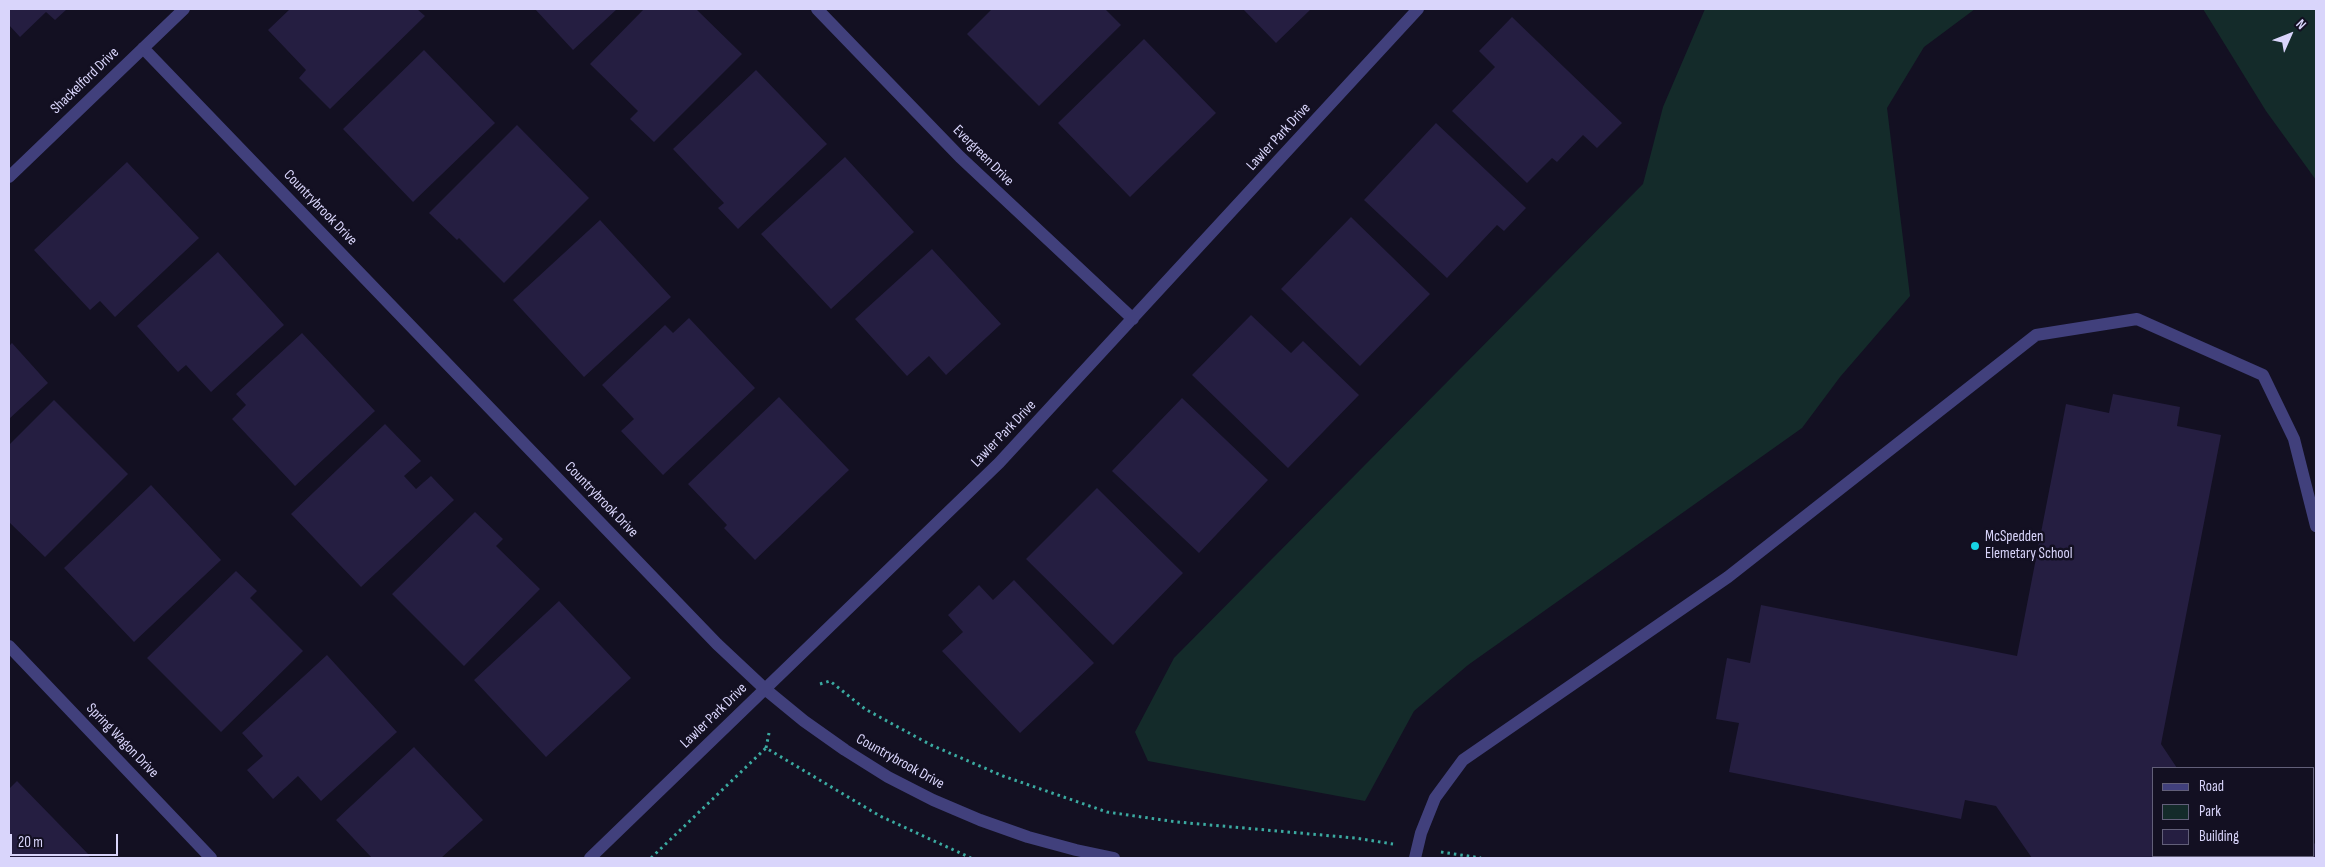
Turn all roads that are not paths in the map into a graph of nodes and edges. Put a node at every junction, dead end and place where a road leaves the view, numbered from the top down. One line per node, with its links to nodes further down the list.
1 (184, 9): 4 (street, Shackelford Drive)
2 (817, 9): 6 (street, Evergreen Drive)
3 (1418, 9): 6 (street, Lawler Park Drive)
4 (143, 48): 5 (street, Shackelford Drive); 9 (street, Countrybrook Drive)
5 (9, 177)
6 (1133, 319): 9 (street, Lawler Park Drive)
7 (2316, 526): 10 (street)
8 (9, 646): 11 (street, Spring Wagon Drive)
9 (765, 689): 12 (street, Lawler Park Drive); 13 (street, Countrybrook Drive)
10 (1416, 853)
11 (211, 858)
12 (590, 858)
13 (1114, 858)

